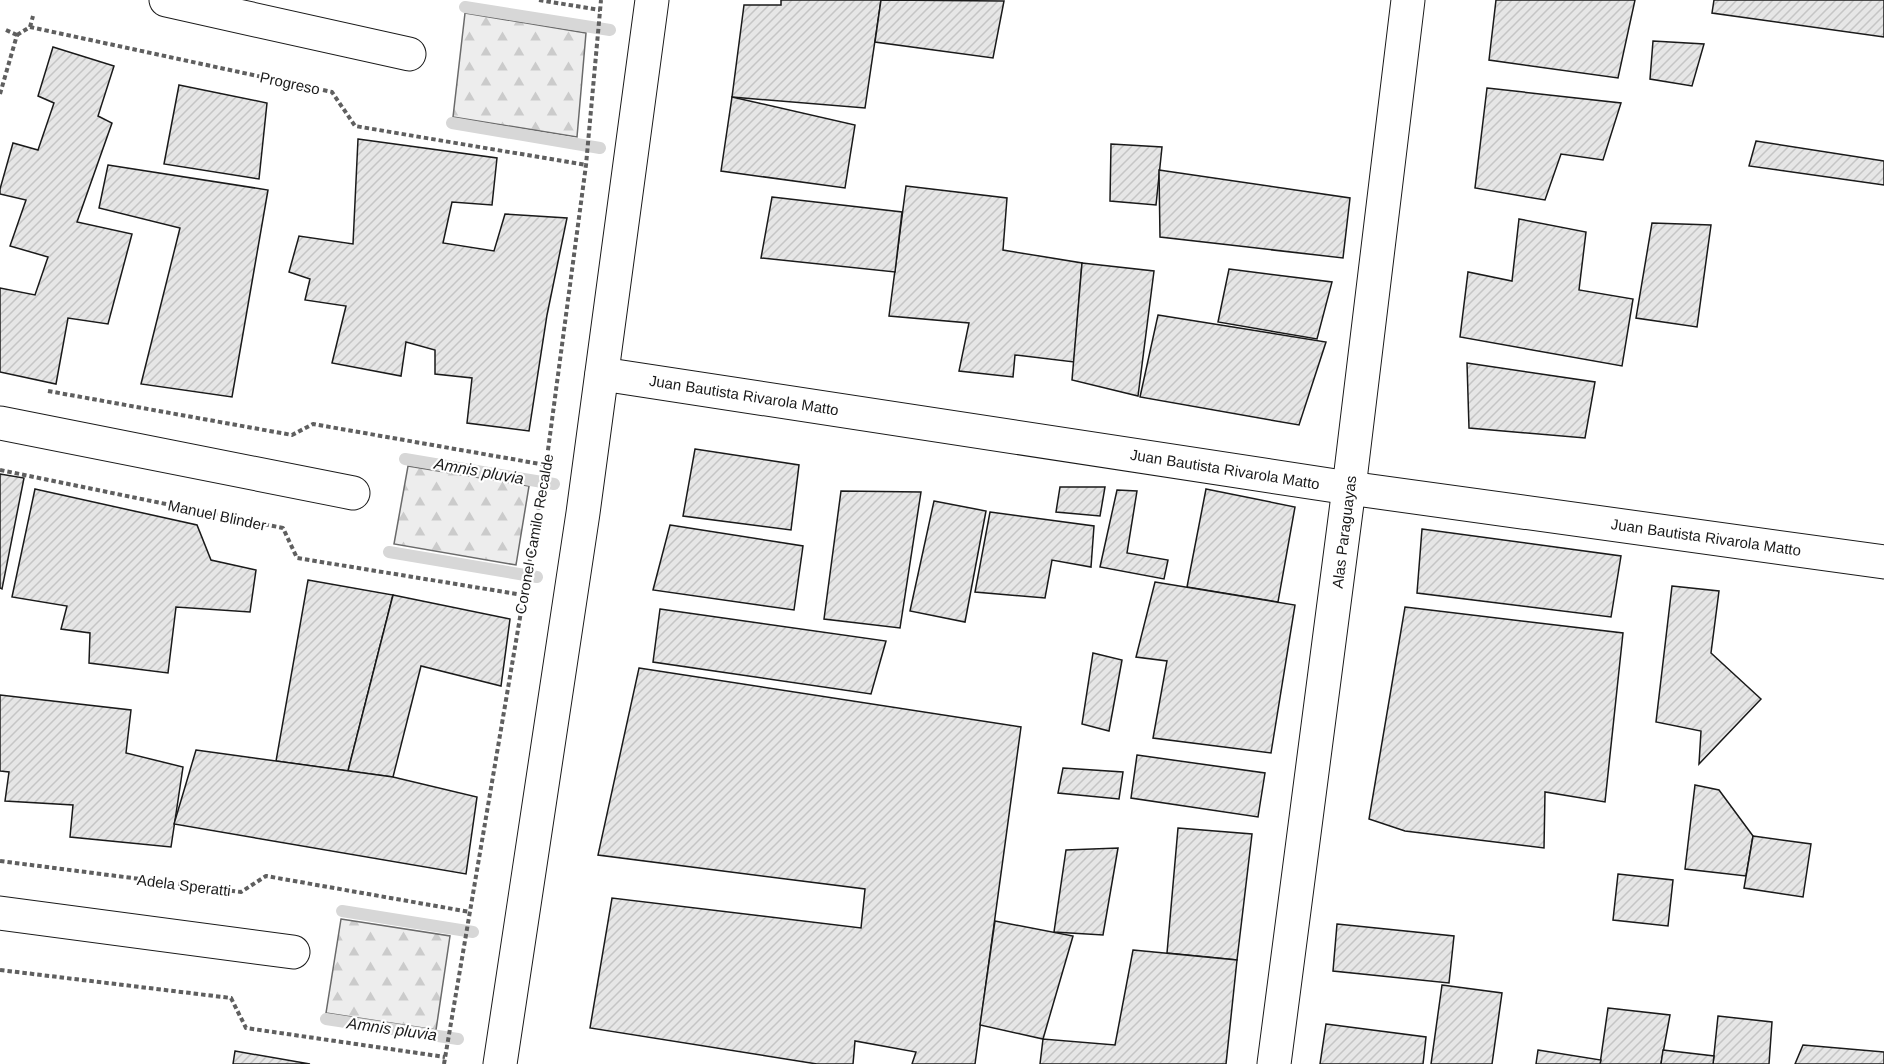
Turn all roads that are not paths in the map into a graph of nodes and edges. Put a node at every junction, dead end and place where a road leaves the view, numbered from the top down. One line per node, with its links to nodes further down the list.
1 (166, 0): 4 (street)
2 (652, 0): 5 (street)
3 (1408, 0): 7 (street, Alas Paraguayas)
4 (409, 54)
5 (602, 374): 7 (street, Juan Bautista Rivarola Matto); 12 (street)
6 (0, 423): 8 (street)
7 (1349, 488): 9 (street, Juan Bautista Rivarola Matto); 13 (street, Alas Paraguayas)
8 (353, 493)
9 (1884, 561)
10 (0, 913): 11 (street)
11 (293, 952)
12 (500, 1064)
13 (1274, 1064)

